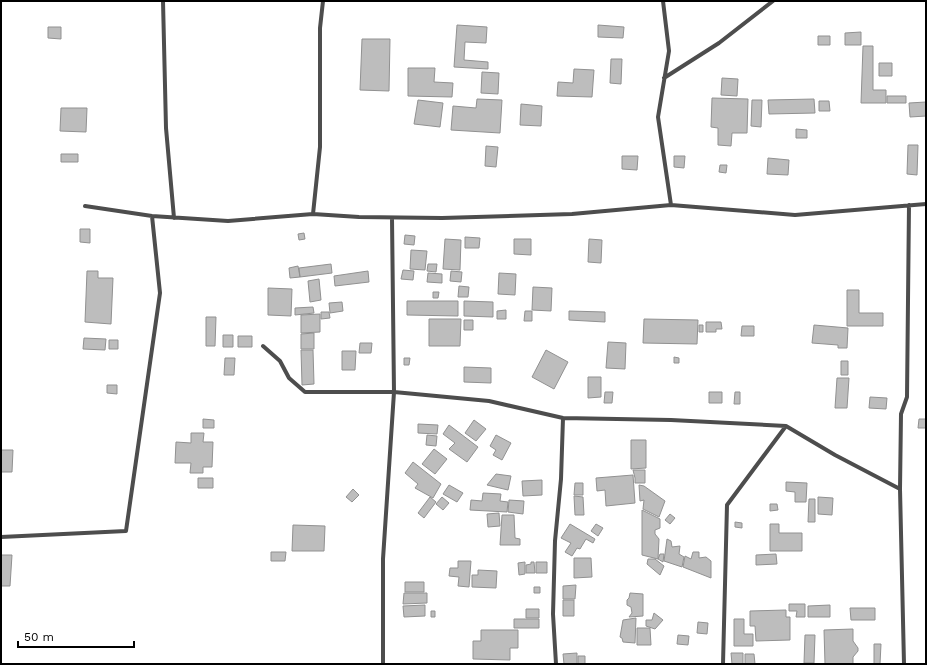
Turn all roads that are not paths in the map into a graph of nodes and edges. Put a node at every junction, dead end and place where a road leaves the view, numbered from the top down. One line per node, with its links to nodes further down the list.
1 (163, 1): 12 (street)
2 (323, 1): 10 (street)
3 (663, 1): 5 (street)
4 (773, 1): 5 (street)
5 (664, 78): 7 (street)
6 (926, 204): 8 (street)
7 (671, 205): 8 (street); 13 (street)
8 (909, 205): 18 (street)
9 (85, 206): 11 (street)
10 (313, 214): 12 (street); 13 (street)
11 (152, 216): 12 (street); 19 (street)
12 (174, 218)
13 (392, 218): 15 (street)
14 (263, 346): 15 (street)
15 (394, 392): 16 (street); 20 (street)
16 (563, 418): 17 (street); 21 (street)
17 (786, 426): 18 (street); 22 (street)
18 (900, 489): 23 (street)
19 (1, 537)
20 (383, 664)
21 (556, 664)
22 (723, 664)
23 (904, 664)

